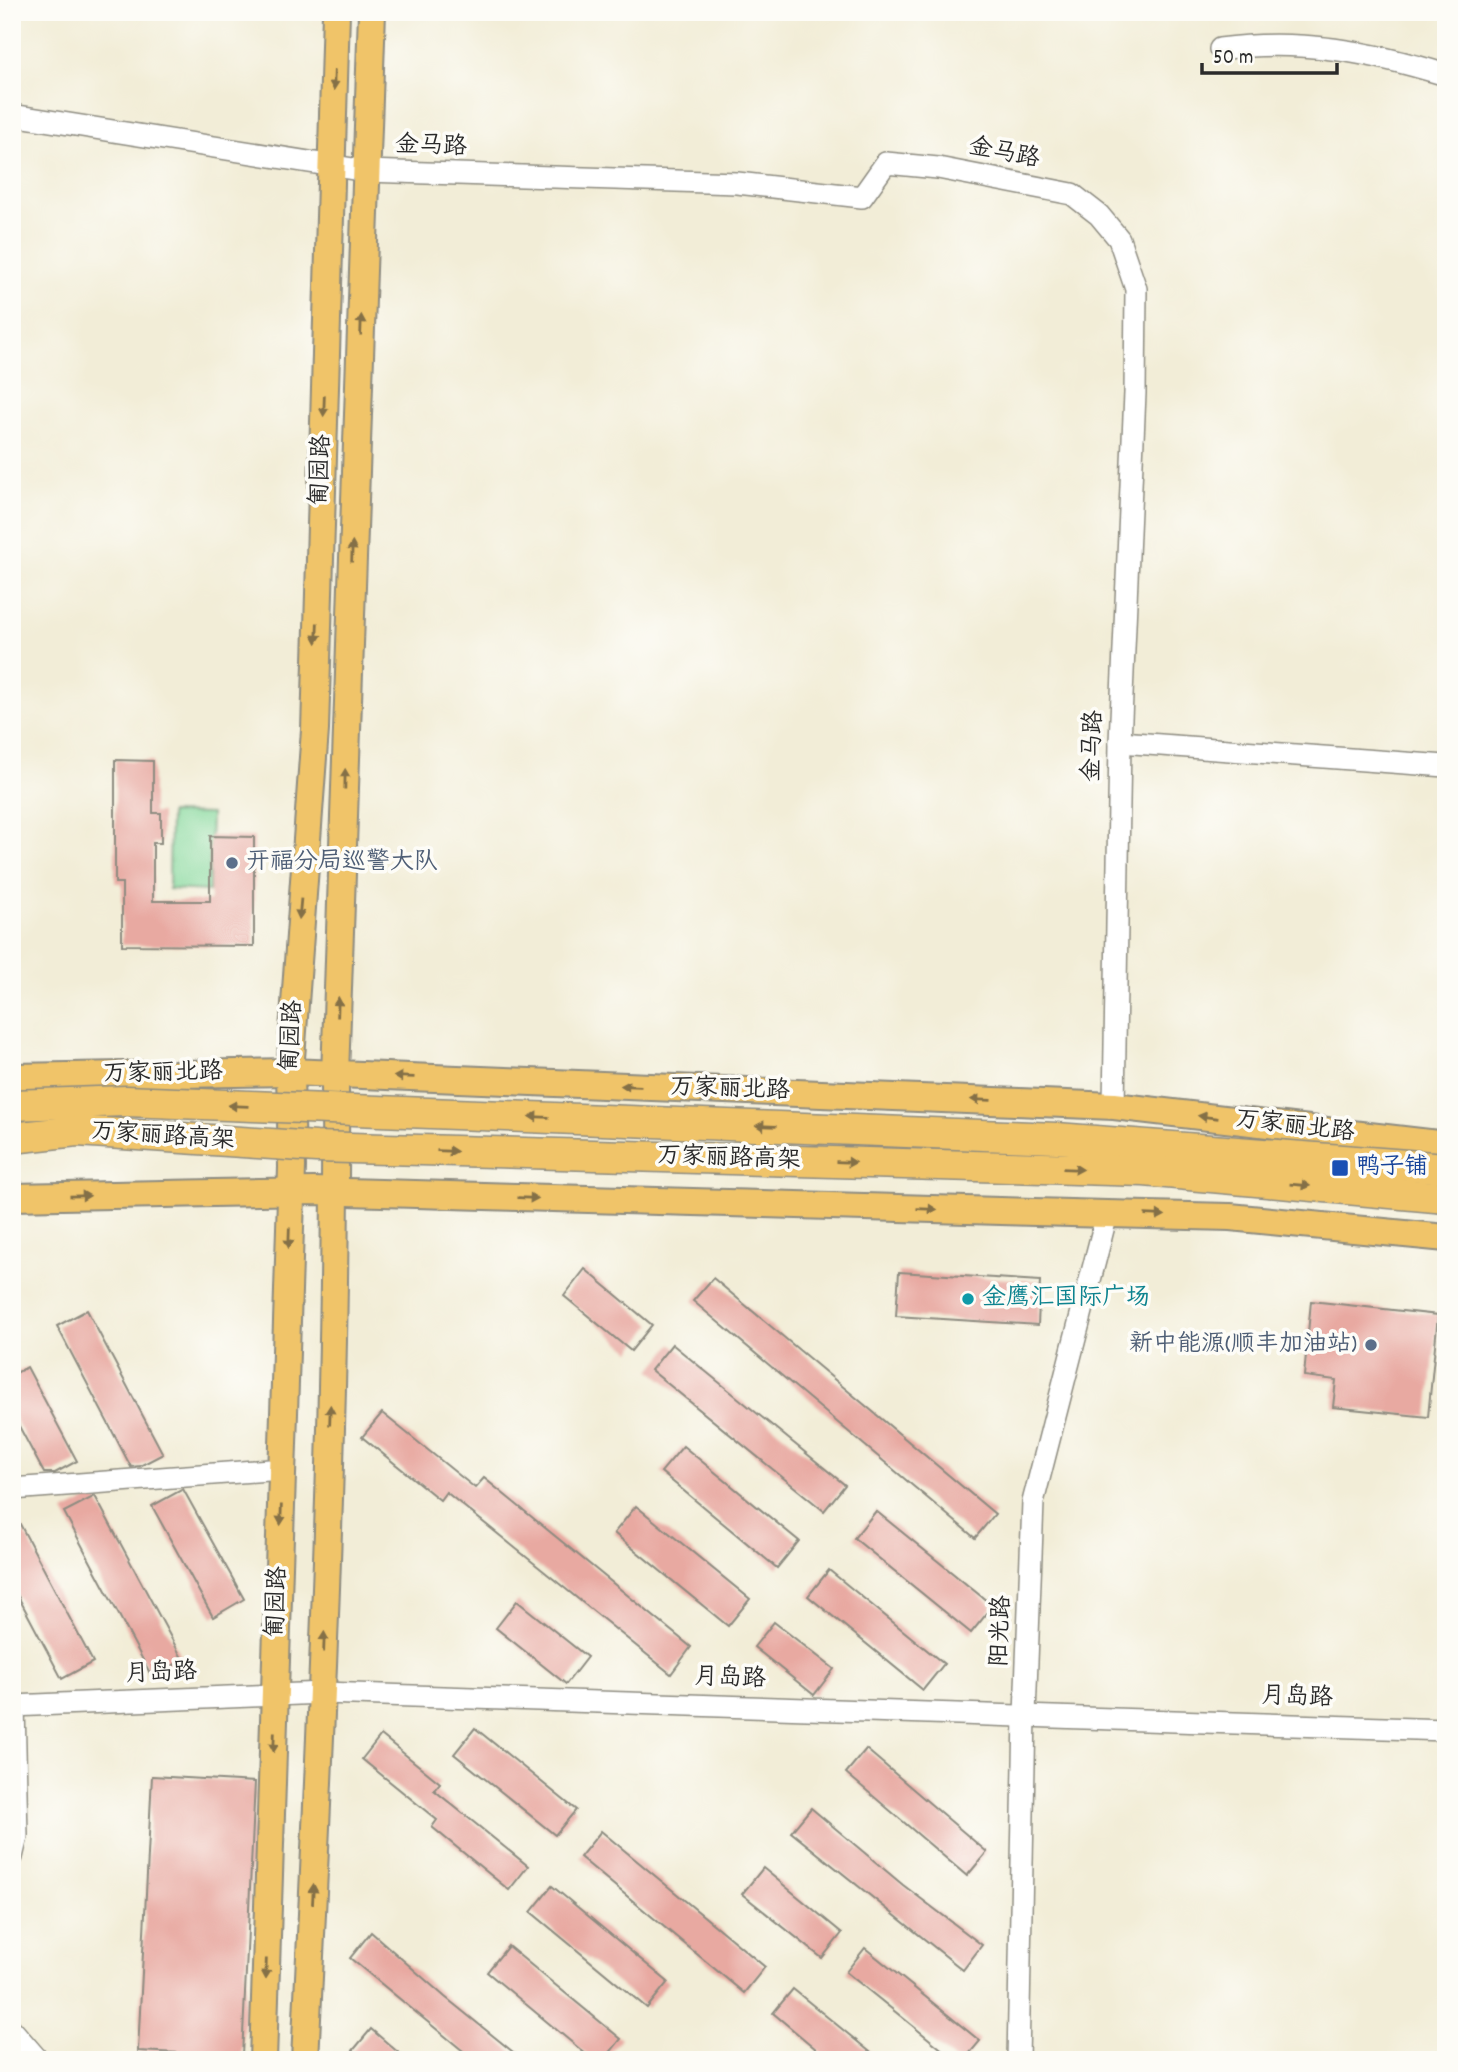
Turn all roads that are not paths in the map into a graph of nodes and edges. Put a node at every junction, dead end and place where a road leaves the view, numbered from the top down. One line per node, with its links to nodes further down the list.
1 (336, 12): 6 (main road, 匍园路, one-way to 6)
2 (372, 12): 7 (main road, 匍园路)
3 (1220, 49): 4 (street)
4 (1446, 75)
5 (12, 115): 6 (street, 金马路)
6 (331, 165): 7 (street, 金马路); 10 (main road, 匍园路, one-way to 10)
7 (366, 171): 8 (street, 金马路); 11 (main road, 匍园路, one-way to 7)
8 (1120, 743): 9 (street); 14 (street, 金马路)
9 (1446, 766)
10 (290, 1072): 11 (main road, 万家丽北路); 12 (main road, 万家丽北路); 18 (main road, 匍园路)
11 (335, 1075): 14 (main road, 万家丽北路, one-way to 11); 19 (main road, 匍园路)
12 (12, 1077)
13 (12, 1105): 17 (highway, 万家丽路高架, one-way to 13, bridge)
14 (1114, 1106): 16 (main road, 万家丽北路, one-way to 14)
15 (12, 1138): 21 (highway, 万家丽路高架, one-way to 21, bridge)
16 (1446, 1145)
17 (1446, 1168)
18 (290, 1192): 19 (main road); 20 (main road, one-way to 18); 24 (main road, 匍园路, one-way to 24)
19 (336, 1192): 22 (main road, one-way to 22); 26 (main road, 匍园路, one-way to 19)
20 (12, 1197)
21 (1446, 1198)
22 (1107, 1214): 23 (main road, one-way to 23); 29 (street, 阳光路)
23 (1446, 1238)
24 (282, 1469): 25 (street); 27 (main road, 匍园路, one-way to 27)
25 (12, 1489)
26 (323, 1693): 27 (street, 月岛路); 29 (street, 月岛路); 35 (main road, 匍园路, one-way to 26)
27 (276, 1696): 28 (street, 月岛路); 34 (main road, 匍园路, one-way to 34)
28 (13, 1705): 31 (street)
29 (1025, 1714): 30 (street, 月岛路); 36 (street, 阳光路)
30 (1446, 1730)
31 (12, 1857)
32 (12, 2030): 33 (street)
33 (38, 2060)
34 (263, 2060)
35 (305, 2060)
36 (1018, 2060)

